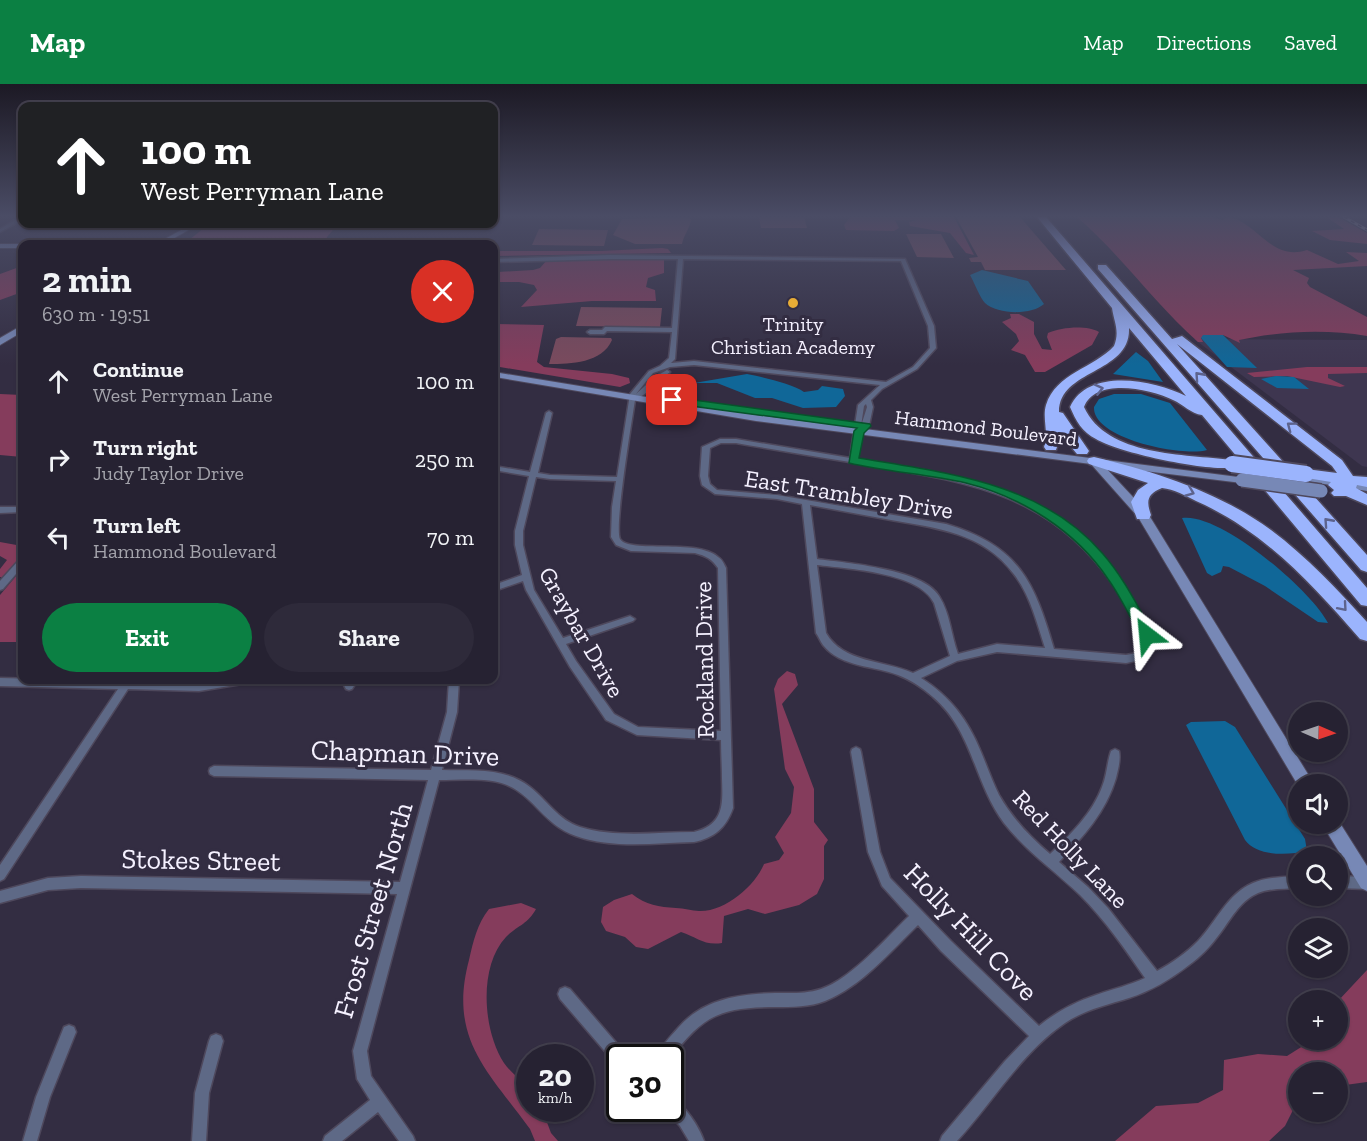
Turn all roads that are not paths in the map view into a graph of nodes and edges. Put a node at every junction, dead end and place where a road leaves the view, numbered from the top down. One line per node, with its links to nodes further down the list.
1 (680, 266): 7 (street)
2 (906, 266): 16 (street)
3 (1085, 266): 5 (highway)
4 (1101, 266): 6 (highway)
5 (1098, 281): 18 (highway); 24 (highway)
6 (1119, 286): 31 (highway, one-way to 6); 37 (highway, one-way to 6)
7 (674, 330): 9 (street); 11 (street)
8 (18, 331): 10 (street)
9 (590, 332)
10 (0, 342)
11 (672, 358): 12 (street); 13 (street)
12 (685, 364): 13 (street); 14 (street)
13 (663, 367): 17 (street)
14 (747, 367): 16 (street); 17 (street)
15 (498, 375): 17 (street, Hammond Boulevard)
16 (888, 384): 20 (street)
17 (636, 396): 20 (street, Hammond Boulevard); 28 (street, Rockland Drive)
18 (1057, 399): 21 (highway); 22 (highway)
19 (549, 413): 26 (street, Graybar Drive)
20 (860, 427): 21 (street, Hammond Boulevard); 22 (street, Hammond Boulevard); 23 (street)
21 (1051, 447): 22 (street, Hammond Boulevard)
22 (1086, 457): 24 (street, Hammond Boulevard); 29 (highway); 35 (street); 42 (street)
23 (853, 460): 32 (street, East Trambley Drive); 47 (street)
24 (1239, 467): 24 (highway, one-way to 24); 27 (highway, bridge); 30 (street, Hammond Boulevard, bridge); 43 (highway)
25 (498, 469): 26 (street)
26 (533, 474): 28 (street); 39 (street, Graybar Drive)
27 (1307, 476): 30 (street); 31 (highway)
28 (620, 479): 56 (street, Rockland Drive)
29 (1167, 483): 35 (highway); 45 (highway, one-way to 45)
30 (1324, 486): 31 (highway)
31 (1358, 488)
32 (806, 502): 36 (street, Red Holly Lane); 47 (street, East Trambley Drive)
33 (0, 510): 34 (street)
34 (18, 510)
35 (1143, 515): 42 (street)
36 (812, 561): 48 (street); 49 (street, Red Holly Lane)
37 (1367, 566)
38 (18, 567): 40 (street)
39 (526, 577): 41 (street); 46 (street, Graybar Drive)
40 (0, 587)
41 (498, 587)
42 (1192, 600): 60 (street)
43 (1367, 600)
44 (630, 620): 46 (street)
45 (1367, 634)
46 (561, 642): 56 (street, Graybar Drive)
47 (1050, 651): 48 (street)
48 (955, 658): 49 (street)
49 (913, 677): 64 (street, Red Holly Lane)
50 (0, 682): 51 (street)
51 (18, 683)
52 (62, 684): 55 (street)
53 (217, 684): 55 (street)
54 (454, 684): 61 (street, Frost Street North)
55 (125, 686): 65 (street)
56 (726, 736): 62 (street, Rockland Drive)
57 (856, 752): 71 (street, Holly Hill Cove)
58 (1115, 754): 64 (street)
59 (214, 771): 61 (street, Chapman Drive)
60 (1300, 774)
61 (436, 775): 62 (street, Chapman Drive); 69 (street, Frost Street North)
62 (716, 827)
63 (1337, 834): 67 (street)
64 (1051, 862): 72 (street, Red Holly Lane)
65 (0, 875)
66 (1348, 882): 67 (street)
67 (1367, 882)
68 (1288, 883): 72 (street)
69 (404, 888): 70 (street, Stokes Street); 79 (street, Frost Street North)
70 (0, 897)
71 (917, 916): 75 (street, Holly Hill Cove); 78 (street)
72 (1155, 980): 75 (street)
73 (565, 994): 77 (street)
74 (69, 1032): 81 (street)
75 (1039, 1036): 86 (street)
76 (216, 1041): 82 (street)
77 (608, 1044)
78 (675, 1044)
79 (379, 1102): 83 (street); 84 (street, Frost Street North)
80 (684, 1120): 85 (street)
81 (30, 1141)
82 (199, 1141)
83 (330, 1141)
84 (408, 1141)
85 (697, 1141)
86 (947, 1141)

